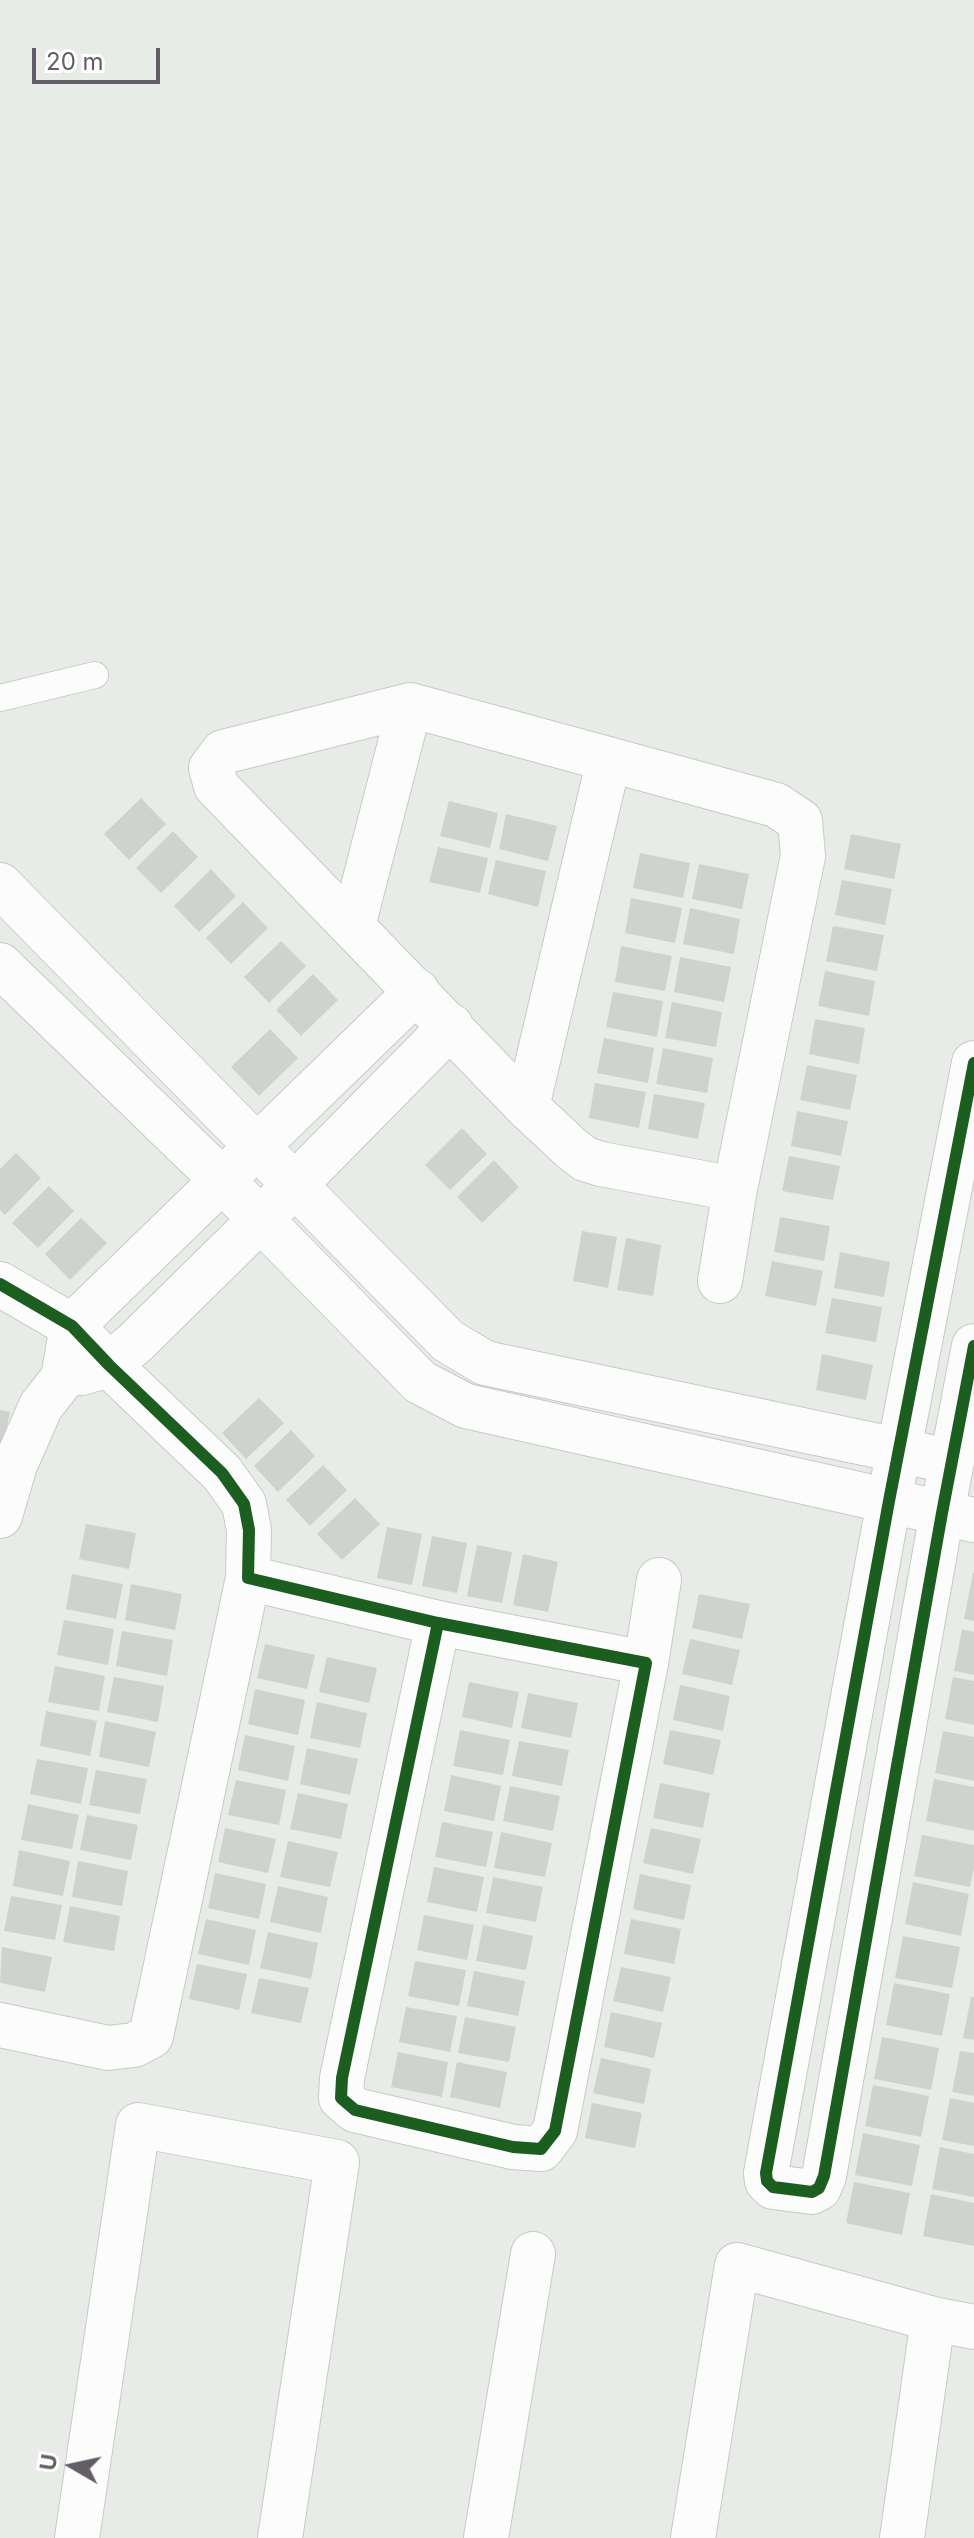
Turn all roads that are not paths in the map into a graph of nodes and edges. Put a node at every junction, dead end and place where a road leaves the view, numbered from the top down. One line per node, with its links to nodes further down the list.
1 (95, 675): 2 (lane)
2 (0, 698)
3 (410, 705): 4 (street); 6 (street); 6 (street)
4 (609, 759): 11 (street); 15 (street)
5 (0, 885): 12 (street)
6 (353, 926): 8 (street)
7 (0, 965): 13 (street)
8 (417, 991): 9 (street); 12 (street)
9 (451, 1026): 11 (street); 14 (street)
10 (974, 1063): 23 (street)
11 (527, 1107): 15 (street)
12 (256, 1146): 13 (street); 14 (street)
13 (221, 1179): 16 (street); 19 (street)
14 (295, 1185): 16 (street); 23 (street)
15 (735, 1189): 17 (street)
16 (261, 1219): 21 (street); 25 (street)
17 (720, 1281)
18 (0, 1284): 19 (street)
19 (72, 1326): 21 (street); 22 (street)
20 (974, 1346): 24 (street)
21 (109, 1365): 22 (street); 28 (street)
22 (63, 1378): 26 (street)
23 (900, 1450): 24 (street); 25 (street)
24 (963, 1464): 27 (street)
25 (889, 1501): 27 (street); 27 (street)
26 (0, 1516)
27 (958, 1516)
28 (248, 1578): 30 (street); 32 (street)
29 (659, 1580): 31 (street)
30 (438, 1623): 31 (street); 31 (street)
31 (646, 1663)
32 (0, 2025)
33 (533, 2254): 37 (street)
34 (954, 2323): 38 (street); 39 (street)
35 (77, 2538): 36 (street)
36 (280, 2538)
37 (486, 2538)
38 (693, 2538)
39 (902, 2538)

